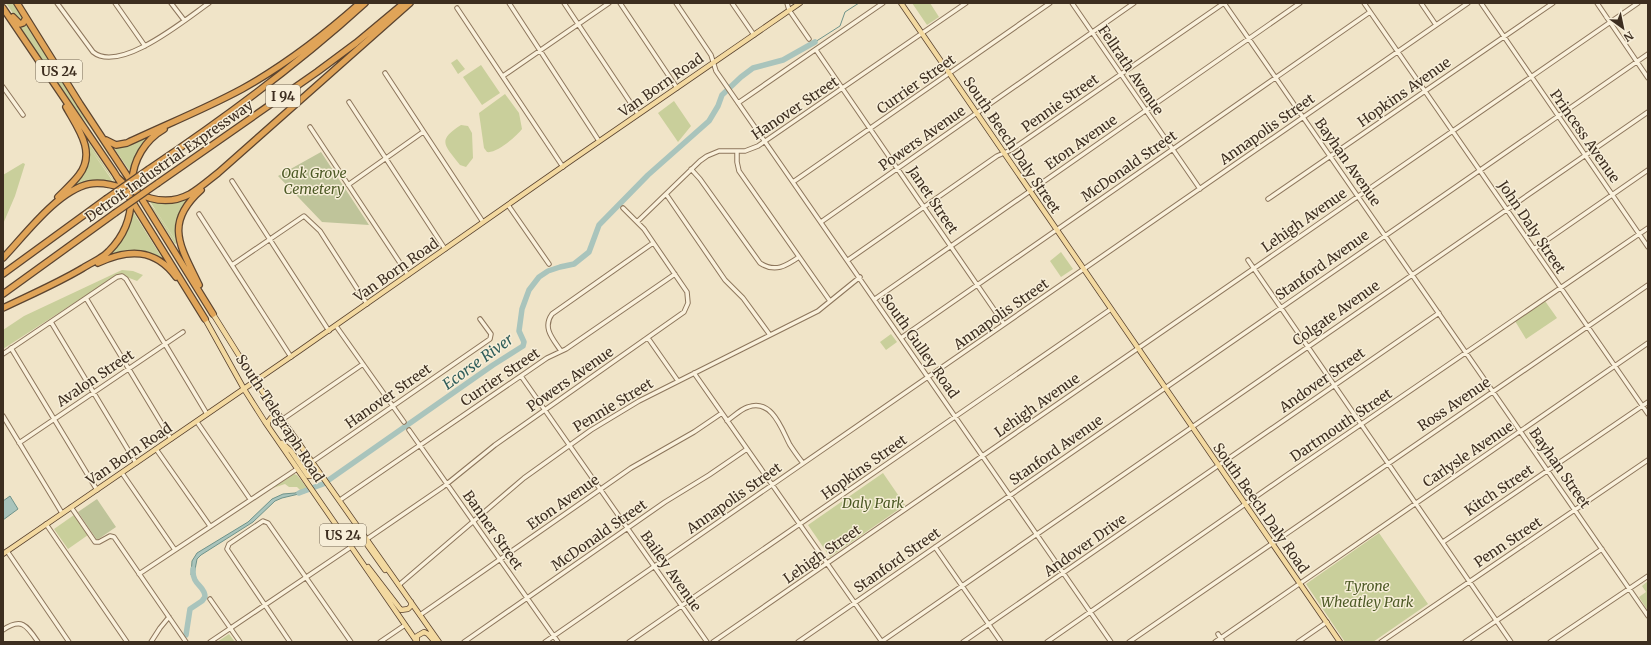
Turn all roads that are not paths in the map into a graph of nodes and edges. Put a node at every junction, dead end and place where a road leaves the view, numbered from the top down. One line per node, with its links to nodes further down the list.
1 (4, 3): 38 (highway)
2 (17, 3): 38 (highway, US 24)
3 (58, 3): 49 (street)
4 (115, 3): 49 (street)
5 (172, 3): 39 (street)
6 (208, 3): 39 (street)
7 (360, 3): 77 (highway)
8 (365, 3): 137 (highway, Detroit Industrial Expressway / I 94, bridge)
9 (404, 3): 145 (highway, Detroit Industrial Expressway / I 94, bridge)
10 (410, 3): 97 (highway)
11 (508, 3): 51 (street)
12 (564, 3): 41 (street)
13 (609, 3): 41 (street)
14 (620, 3): 65 (street)
15 (676, 3): 54 (street, South Gulley Road)
16 (732, 3): 45 (street)
17 (787, 3): 36 (street)
18 (800, 3): 36 (main road, Van Born Road)
19 (883, 3): 50 (street)
20 (902, 3): 44 (main road)
21 (966, 3): 44 (street, Hanover Street)
22 (1050, 3): 57 (street, Currier Street)
23 (1072, 3): 43 (street, Fellrath Avenue)
24 (1134, 3): 43 (street, Powers Avenue)
25 (1224, 3): 47 (street, Bayhan Avenue); 59 (street, Pennie Street)
26 (1300, 3): 47 (street, Eton Avenue)
27 (1364, 3): 37 (street, John Daly Street)
28 (1421, 3): 42 (street)
29 (1468, 3): 42 (street, Annapolis Street)
30 (1481, 3): 46 (street, Princess Avenue)
31 (1553, 3): 46 (street, Hopkins Avenue)
32 (1597, 3): 40 (street)
33 (1638, 3): 40 (street, Lehigh Avenue)
34 (3, 8): 58 (highway, US 24)
35 (457, 8): 60 (street)
36 (789, 10): 45 (main road, Van Born Road); 48 (street)
37 (1370, 12): 52 (street, John Daly Street); 62 (street, McDonald Street)
38 (26, 18): 82 (highway, US 24)
39 (184, 20): 49 (street)
40 (1610, 22): 55 (street); 61 (street, Lehigh Avenue)
41 (578, 24): 51 (street); 73 (street)
42 (1436, 25): 52 (street, Annapolis Street)
43 (1092, 32): 59 (street, Fellrath Avenue); 72 (street, Powers Avenue)
44 (923, 34): 57 (main road, South Beech Daly Street); 66 (street, Hanover Street)
45 (754, 35): 54 (main road, Van Born Road)
46 (1504, 37): 61 (street, Princess Avenue); 67 (street, Hopkins Avenue)
47 (1249, 38): 62 (street, Bayhan Avenue); 70 (street, Eton Avenue)
48 (809, 39)
49 (145, 46)
50 (816, 50): 66 (street, Janet Street); 69 (street)
51 (540, 51): 60 (street); 83 (street)
52 (1398, 52): 67 (street, John Daly Street); 76 (street, Annapolis Street)
53 (1648, 54): 55 (street, Stanford Avenue)
54 (713, 62): 65 (main road, Van Born Road); 69 (street, South Gulley Road)
55 (1636, 62): 63 (street); 75 (street, Stanford Avenue)
56 (384, 73): 81 (street)
57 (950, 73): 72 (main road, South Beech Daly Street); 79 (street, Currier Street)
58 (47, 74): 104 (highway, US 24); 114 (highway)
59 (1121, 74): 70 (street, Fellrath Avenue); 87 (street, Pennie Street)
60 (503, 76): 91 (street)
61 (1531, 76): 75 (street, Princess Avenue); 80 (street, Lehigh Avenue)
62 (1276, 77): 76 (street, Bayhan Avenue); 85 (street, McDonald Street)
63 (1648, 78)
64 (3, 87): 74 (street)
65 (677, 88): 73 (main road, Van Born Road)
66 (843, 89): 79 (street, Janet Street); 84 (street, Hanover Street)
67 (1425, 91): 80 (street, John Daly Street); 89 (street, Hopkins Avenue)
68 (349, 102): 90 (street)
69 (738, 103): 84 (street, South Gulley Road)
70 (1145, 110): 85 (street, Fellrath Avenue); 103 (street, Eton Avenue)
71 (1648, 112): 88 (street, Colgate Avenue)
72 (977, 113): 87 (main road, South Beech Daly Street); 92 (street, Powers Avenue)
73 (638, 114): 83 (main road, Van Born Road)
74 (23, 115)
75 (1558, 116): 88 (street, Princess Avenue); 94 (street, Stanford Avenue)
76 (1303, 117): 89 (street, Bayhan Avenue); 102 (street, Annapolis Street)
77 (178, 120): 82 (highway); 100 (highway)
78 (310, 127): 101 (street)
79 (870, 128): 92 (street, Janet Street); 99 (street, Currier Street)
80 (1452, 131): 94 (street, John Daly Street); 107 (street, Lehigh Avenue)
81 (423, 132): 90 (street); 115 (street)
82 (103, 138): 96 (highway, US 24)
83 (599, 141): 91 (main road, Van Born Road)
84 (766, 142): 86 (street, Hanover Street); 99 (street, South Gulley Road)
85 (1172, 149): 102 (street, Fellrath Avenue); 119 (street, McDonald Street)
86 (738, 151): 93 (street, Hanover Street); 128 (street)
87 (1004, 153): 103 (main road, South Beech Daly Street); 110 (street, Pennie Street)
88 (1585, 155): 106 (street, Princess Avenue); 112 (street, Colgate Avenue)
89 (1331, 156): 107 (street, Bayhan Avenue); 108 (street, Hopkins Avenue)
90 (386, 158): 101 (street); 126 (street)
91 (562, 167): 109 (main road, Van Born Road)
92 (898, 168): 110 (street, Janet Street); 117 (street, Powers Avenue)
93 (691, 169): 105 (street, Hanover Street); 128 (street)
94 (1479, 170): 112 (street, John Daly Street); 121 (street, Stanford Avenue)
95 (1648, 170): 106 (street)
96 (125, 172): 100 (highway, US 24); 104 (highway)
97 (218, 173): 104 (highway); 153 (highway)
98 (232, 181): 122 (street)
99 (793, 182): 117 (street, South Gulley Road)
100 (132, 183): 104 (highway, US 24)
101 (348, 185): 140 (street)
102 (1200, 189): 135 (street, Annapolis Street)
103 (1030, 190): 119 (main road, South Beech Daly Street); 124 (street, Eton Avenue)
104 (131, 193): 114 (highway); 136 (highway); 153 (highway, South Telegraph Road / US 24); 155 (highway, South Telegraph Road / US 24)
105 (666, 194): 116 (street, Hanover Street); 163 (street)
106 (1612, 195): 120 (street, Princess Avenue); 127 (street)
107 (1358, 196): 121 (street, Bayhan Avenue); 134 (street, Lehigh Avenue)
108 (1268, 199)
109 (508, 205): 115 (main road, Van Born Road); 132 (street)
110 (924, 207): 124 (street, Janet Street); 130 (street, Pennie Street)
111 (623, 208): 116 (street, Powers Avenue)
112 (1506, 209): 127 (street, John Daly Street); 139 (street, Colgate Avenue)
113 (199, 214): 133 (street)
114 (43, 215): 129 (highway)
115 (483, 222): 126 (main road, Van Born Road)
116 (637, 222): 123 (street, Powers Avenue)
117 (821, 222): 130 (street, South Gulley Road)
118 (1648, 228): 120 (street, Dartmouth Street)
119 (1057, 229): 135 (main road, South Beech Daly Street); 142 (street, McDonald Street)
120 (1639, 234): 125 (street, Princess Avenue); 144 (street, Dartmouth Street)
121 (1385, 235): 139 (street, Bayhan Avenue); 151 (street, Stanford Avenue)
122 (270, 239): 133 (street); 149 (street); 161 (street)
123 (653, 243): 138 (street, Powers Avenue); 171 (street)
124 (951, 246): 142 (street, Janet Street); 147 (street, Eton Avenue)
125 (1648, 246)
126 (445, 249): 140 (main road, Van Born Road)
127 (1534, 249): 144 (street, John Daly Street)
128 (799, 257): 148 (street)
129 (3, 258)
130 (848, 260): 141 (street, South Gulley Road)
131 (1248, 260): 134 (street)
132 (549, 264)
133 (232, 265): 174 (street)
134 (1254, 268): 151 (street); 170 (street, Lehigh Avenue)
135 (1084, 269): 152 (main road); 158 (street, Annapolis Street)
136 (76, 272): 150 (highway); 155 (highway)
137 (3, 274)
138 (674, 274): 164 (street, Powers Avenue); 171 (street, Currier Street)
139 (1412, 274): 154 (street, Bayhan Street); 168 (street, Colgate Avenue)
140 (408, 275): 149 (main road, Van Born Road)
141 (860, 277): 147 (street, South Gulley Road); 148 (street, Pennie Street)
142 (978, 284): 158 (street, Janet Street); 165 (street, McDonald Street)
143 (1648, 285): 160 (street, Ross Avenue)
144 (1560, 288): 160 (street, John Daly Street); 172 (street, Dartmouth Street)
145 (3, 294)
146 (86, 298): 157 (street); 167 (street); 177 (street)
147 (875, 299): 165 (street, South Gulley Road)
148 (830, 301): 163 (street, Pennie Street)
149 (367, 304): 159 (main road, Van Born Road)
150 (3, 308)
151 (1281, 308): 168 (street); 184 (street, Stanford Avenue)
152 (1111, 309): 170 (main road); 196 (street, Hopkins Street)
153 (212, 311): 181 (main road, South Telegraph Road / US 24)
154 (1439, 313): 172 (street, Bayhan Street); 183 (street, Andover Street)
155 (204, 316): 185 (main road, South Telegraph Road / US 24)
156 (480, 319): 189 (street, Hanover Street)
157 (51, 322): 169 (street); 187 (street)
158 (1004, 324): 180 (street, Annapolis Street)
159 (336, 326): 161 (main road, Van Born Road); 175 (street)
160 (1587, 326): 176 (street, John Daly Street); 186 (street, Ross Avenue)
161 (329, 331): 174 (main road, Van Born Road)
162 (182, 332): 167 (street, Avalon Street)
163 (770, 335): 178 (street, Pennie Street)
164 (648, 338): 182 (street); 191 (street, Powers Avenue)
165 (901, 338): 180 (street, South Gulley Road)
166 (1648, 343): 176 (street, Carlysle Avenue)
167 (164, 344): 177 (street, Avalon Street); 193 (street)
168 (1308, 346): 183 (street); 204 (street, Colgate Avenue)
169 (11, 348): 173 (street); 197 (street)
170 (1138, 348): 184 (main road); 214 (street, Lehigh Avenue)
171 (561, 351): 179 (street, Currier Street)
172 (1466, 352): 186 (street, Bayhan Street); 202 (street, Dartmouth Street)
173 (3, 354)
174 (291, 357): 181 (main road, Van Born Road)
175 (363, 364): 189 (street); 198 (street)
176 (1615, 366): 190 (street, John Daly Street); 206 (street, Carlysle Avenue)
177 (128, 368): 187 (street, Avalon Street); 208 (street)
178 (694, 373): 182 (street, Pennie Street); 192 (street)
179 (521, 376): 191 (street, Bailey Avenue); 211 (street, Currier Street)
180 (928, 377): 196 (street, South Gulley Road); 218 (street, Annapolis Street)
181 (255, 381): 185 (main road, Van Born Road); 198 (main road, South Telegraph Road / US 24)
182 (678, 381): 210 (street, Pennie Street)
183 (1334, 385): 202 (street); 220 (street, Andover Street)
184 (1165, 387): 204 (main road, South Beech Daly Road); 229 (street, Stanford Avenue)
185 (244, 389): 193 (main road, Van Born Road); 203 (main road, South Telegraph Road / US 24)
186 (1493, 391): 206 (street, Bayhan Street); 219 (street, Ross Avenue)
187 (92, 392): 197 (street, Avalon Street); 217 (street)
188 (1648, 402): 190 (street, Kitch Street)
189 (392, 406): 201 (street); 216 (street, Hanover Street)
190 (1642, 406): 194 (street, John Daly Street); 223 (street, Kitch Street)
191 (545, 410): 210 (street, Bailey Avenue); 225 (street, Powers Avenue)
192 (722, 413): 199 (street); 228 (street, Eton Avenue)
193 (207, 414): 200 (main road, Van Born Road)
194 (1648, 414)
195 (3, 416): 209 (street)
196 (956, 417): 214 (street, South Gulley Road); 239 (street, Hopkins Street)
197 (54, 419): 209 (street, Avalon Street); 227 (street)
198 (283, 419): 203 (main road); 216 (main road, South Telegraph Road / US 24)
199 (727, 420): 212 (street); 218 (street)
200 (197, 422): 208 (main road, Van Born Road); 230 (street)
201 (404, 422)
202 (1361, 424): 219 (street); 233 (street, Dartmouth Street)
203 (268, 426): 207 (main road, South Telegraph Road / US 24)
204 (1192, 426): 220 (main road, South Beech Daly Road); 242 (street, Colgate Avenue)
205 (409, 430): 211 (street, Banner Street)
206 (1520, 431): 223 (street, Bayhan Street); 232 (street, Carlysle Avenue)
207 (275, 437): 221 (main road); 222 (main road, South Telegraph Road / US 24)
208 (172, 439): 213 (main road, Van Born Road)
209 (19, 443): 236 (street)
210 (569, 445): 228 (street, Bailey Avenue); 237 (street, Pennie Street)
211 (420, 446): 225 (street, Banner Street); 231 (street, Currier Street)
212 (747, 448): 226 (street); 241 (street, McDonald Street)
213 (156, 449): 217 (main road, Van Born Road); 240 (street)
214 (983, 456): 229 (street, South Gulley Road); 254 (street, Lehigh Street)
215 (1648, 460): 235 (street, Penn Street)
216 (312, 462): 221 (main road, South Telegraph Road / US 24)
217 (136, 463): 224 (main road, Van Born Road)
218 (802, 463): 226 (street, Annapolis Street)
219 (1388, 463): 232 (street); 245 (street, Ross Avenue)
220 (1218, 465): 233 (main road, South Beech Daly Road); 256 (street, Andover Drive)
221 (316, 468): 231 (main road, South Telegraph Road / US 24)
222 (297, 469): 230 (street); 243 (main road, South Telegraph Road / US 24)
223 (1547, 470): 235 (street, Bayhan Street); 246 (street, Kitch Street)
224 (122, 473): 227 (main road, Van Born Road); 250 (street)
225 (447, 484): 237 (street, Banner Street); 244 (street, Powers Avenue)
226 (772, 484): 239 (street); 255 (street, Annapolis Street)
227 (97, 490): 234 (main road, Van Born Road)
228 (600, 490): 241 (street, Bailey Avenue); 252 (street, Eton Avenue)
229 (1010, 495): 242 (street, South Gulley Road); 248 (street, Stanford Street)
230 (250, 499): 240 (street)
231 (340, 500): 244 (main road, South Telegraph Road / US 24)
232 (1416, 503): 246 (street); 262 (street, Carlysle Avenue)
233 (1246, 504): 245 (main road, South Beech Daly Road); 272 (street, Dartmouth Street)
234 (71, 507): 236 (main road, Van Born Road); 257 (street)
235 (1575, 510): 249 (street, Bayhan Street); 261 (street, Penn Street)
236 (62, 513): 238 (main road, Van Born Road)
237 (473, 521): 252 (street, Banner Street); 263 (street, Pennie Street)
238 (46, 524): 251 (main road, Van Born Road); 286 (street)
239 (800, 524): 254 (street); 271 (street, Hopkins Street)
240 (210, 526): 250 (street)
241 (628, 528): 255 (street, Bailey Avenue); 266 (street, McDonald Street)
242 (1037, 534): 256 (street, South Gulley Road); 264 (street, Colgate Avenue)
243 (344, 536): 247 (main road, South Telegraph Road / US 24); 260 (main road)
244 (367, 539): 260 (main road, South Telegraph Road / US 24)
245 (1272, 542): 262 (main road, South Beech Daly Road); 309 (street, Ross Avenue)
246 (1443, 542): 261 (street)
247 (351, 547): 253 (main road, South Telegraph Road / US 24); 259 (street)
248 (935, 547): 264 (street); 269 (street, Stanford Street)
249 (1602, 549): 265 (street, Bayhan Street); 276 (street)
250 (175, 550): 257 (street)
251 (5, 553): 285 (street)
252 (500, 559): 266 (street, Banner Street); 273 (street, Eton Avenue)
253 (362, 563): 268 (main road); 279 (main road, South Telegraph Road / US 24)
254 (827, 563): 269 (street); 302 (street, Lehigh Street)
255 (654, 567): 271 (street, Bailey Avenue); 282 (street, Annapolis Street)
256 (1063, 573): 272 (street, South Gulley Road); 278 (street, Andover Drive)
257 (139, 574): 275 (street)
258 (1648, 576): 265 (street)
259 (306, 577): 270 (street); 270 (street); 292 (street)
260 (395, 579): 263 (main road, South Telegraph Road / US 24)
261 (1470, 581): 276 (street); 314 (street, Penn Street)
262 (1300, 583): 277 (main road, South Beech Daly Road); 283 (street, Carlysle Avenue)
263 (399, 585): 268 (main road, South Telegraph Road / US 24)
264 (962, 586): 278 (street); 304 (street, Colgate Avenue)
265 (1629, 588): 274 (street, Bayhan Street); 317 (street)
266 (527, 598): 282 (street, Banner Street); 297 (street, McDonald Street)
267 (210, 599): 280 (street)
268 (411, 602): 273 (main road, South Telegraph Road / US 24)
269 (854, 603): 303 (street, Stanford Street); 304 (street)
270 (264, 605): 280 (street); 291 (street)
271 (681, 606): 300 (street, Hopkins Street); 301 (street, Bailey Avenue)
272 (1090, 612): 307 (street, Dartmouth Street); 308 (street, South Gulley Road)
273 (420, 614): 296 (main road, South Telegraph Road / US 24)
274 (1648, 616)
275 (169, 617): 287 (street); 288 (street)
276 (1497, 621): 315 (street); 316 (street)
277 (1327, 622): 312 (street); 313 (main road, South Beech Daly Road)
278 (989, 624): 305 (street, Andover Drive); 306 (street)
279 (405, 625): 293 (street); 294 (main road, South Telegraph Road / US 24)
280 (230, 628): 289 (street); 290 (street)
281 (3, 630): 284 (street)
282 (554, 636): 298 (street, Annapolis Street); 299 (street, Banner Street)
283 (1220, 636): 310 (street, Carlysle Avenue); 311 (street)
284 (38, 642)
285 (69, 642)
286 (127, 642)
287 (151, 642)
288 (186, 642)
289 (210, 642)
290 (240, 642)
291 (290, 642)
292 (351, 642)
293 (380, 642)
294 (417, 642): 295 (main road)
295 (434, 642)
296 (439, 642)
297 (464, 642)
298 (545, 642)
299 (558, 642)
300 (629, 642)
301 (707, 642)
302 (713, 642)
303 (798, 642)
304 (881, 642)
305 (964, 642)
306 (1001, 642)
307 (1047, 642)
308 (1111, 642)
309 (1129, 642)
310 (1215, 642)
311 (1223, 642)
312 (1298, 642)
313 (1340, 642)
314 (1381, 642)
315 (1465, 642)
316 (1511, 642)
317 (1550, 642)

